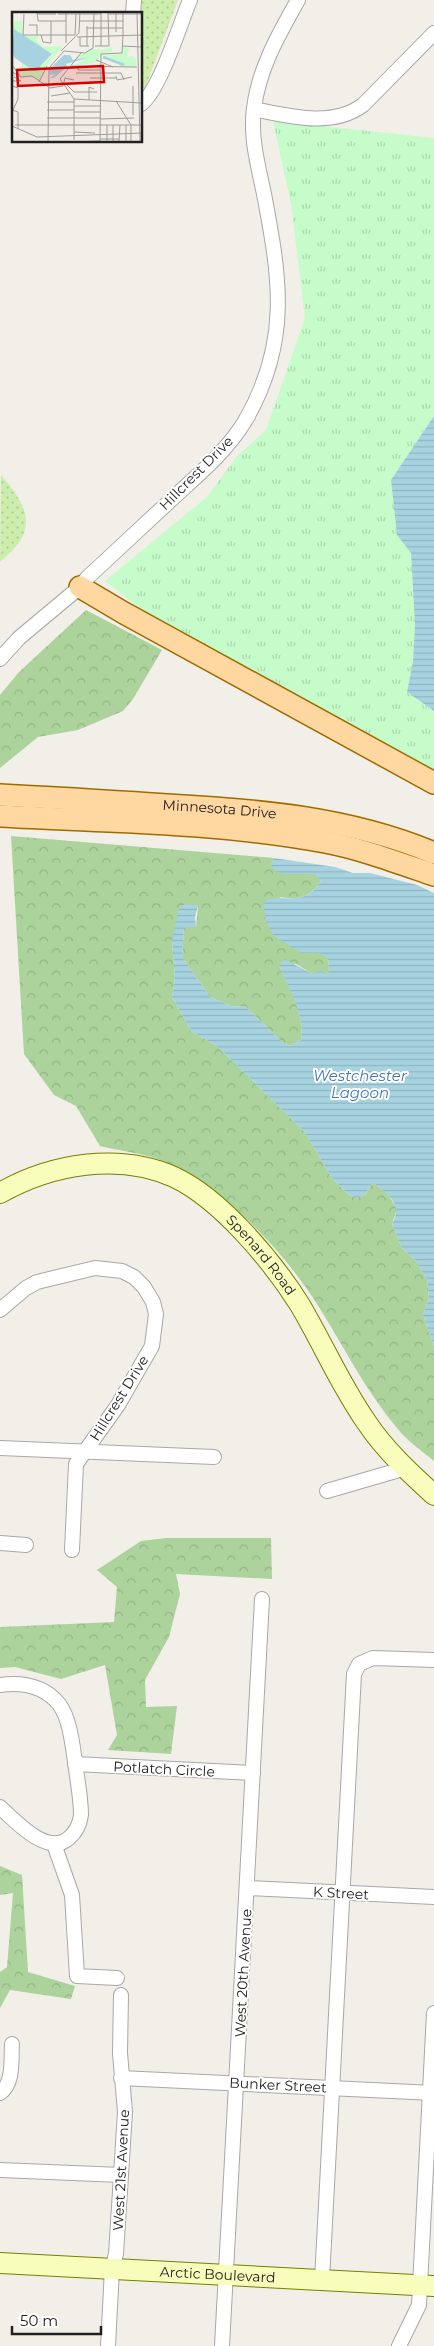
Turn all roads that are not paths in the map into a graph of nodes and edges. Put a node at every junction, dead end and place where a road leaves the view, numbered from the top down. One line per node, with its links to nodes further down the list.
1 (190, 0): 4 (street)
2 (298, 0): 5 (street, Hillcrest Drive)
3 (434, 33): 5 (street)
4 (142, 103)
5 (254, 109): 6 (street, Hillcrest Drive)
6 (80, 586): 7 (street, Hillcrest Drive); 8 (main road)
7 (0, 659)
8 (434, 783)
9 (0, 795): 11 (main road, Minnesota Drive)
10 (0, 816): 12 (main road, Minnesota Drive)
11 (434, 853)
12 (434, 875)
13 (0, 1193): 18 (main road, Spenard Road)
14 (1, 1306): 16 (street, Hillcrest Drive)
15 (0, 1448): 16 (street)
16 (84, 1452): 17 (street); 23 (street, Hillcrest Drive)
17 (214, 1457)
18 (406, 1468): 19 (street); 20 (main road, Spenard Road)
19 (327, 1491)
20 (434, 1495)
21 (0, 1543): 22 (street)
22 (26, 1545)
23 (72, 1550)
24 (262, 1599): 28 (street, West 20th Avenue)
25 (434, 1660): 32 (street)
26 (0, 1685): 27 (street)
27 (75, 1764): 28 (street, Potlatch Circle); 30 (street)
28 (253, 1773): 31 (street, West 20th Avenue)
29 (0, 1807): 30 (street)
30 (54, 1844): 34 (street)
31 (248, 1888): 32 (street, K Street); 39 (street, West 20th Avenue)
32 (342, 1893): 33 (street, K Street); 40 (street)
33 (434, 1898)
34 (117, 1978)
35 (121, 1994): 38 (street, West 21st Avenue)
36 (434, 2013): 42 (street)
37 (12, 2044): 41 (street)
38 (121, 2078): 39 (street, Bunker Street); 44 (street, West 21st Avenue)
39 (237, 2083): 40 (street, Bunker Street); 47 (street, West 20th Avenue)
40 (331, 2088): 42 (street, Bunker Street); 48 (street)
41 (1, 2093)
42 (432, 2093): 49 (street)
43 (0, 2170): 44 (street)
44 (121, 2175): 46 (street, West 21st Avenue)
45 (0, 2263): 46 (main road, Arctic Boulevard)
46 (112, 2269): 47 (main road, Arctic Boulevard); 50 (street, West 21st Avenue)
47 (225, 2274): 48 (main road, Arctic Boulevard); 51 (street, West 20th Avenue)
48 (322, 2280): 49 (main road, Arctic Boulevard)
49 (427, 2286): 52 (street)
50 (108, 2346)
51 (222, 2346)
52 (399, 2346)

